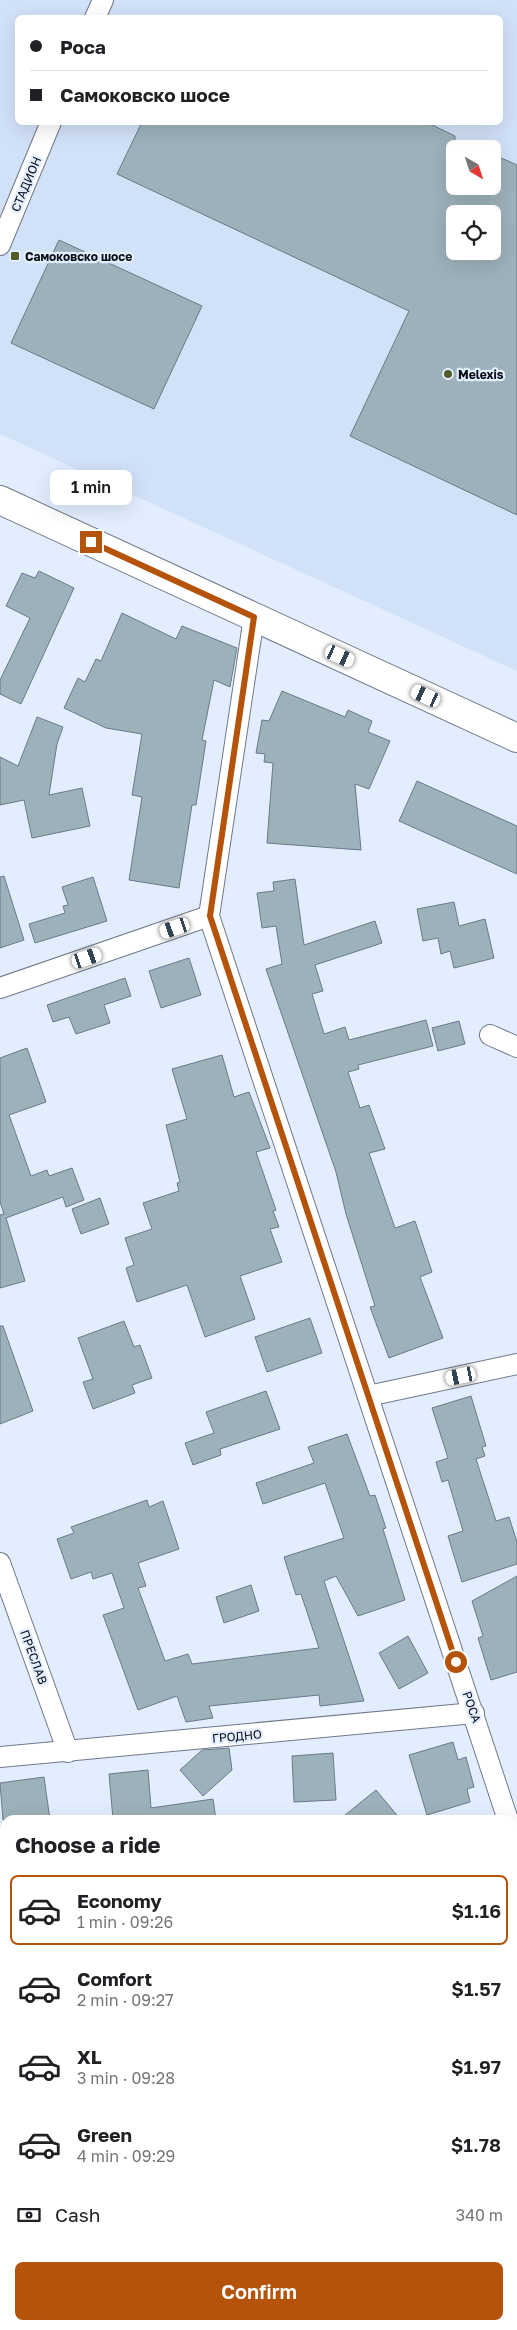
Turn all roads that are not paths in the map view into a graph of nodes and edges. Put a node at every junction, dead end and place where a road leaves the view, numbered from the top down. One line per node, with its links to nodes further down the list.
1 (102, 0): 2 (street)
2 (96, 15)
3 (51, 125): 4 (street, СТАДИОН)
4 (0, 245)
5 (0, 500): 6 (main road)
6 (254, 617): 7 (main road); 8 (street, РОСА)
7 (517, 738)
8 (210, 916): 9 (street); 13 (street, РОСА)
9 (0, 988)
10 (490, 1035): 11 (street)
11 (517, 1047)
12 (517, 1364): 13 (street)
13 (368, 1396): 15 (street, РОСА)
14 (0, 1563): 16 (street, ПРЕСЛАВ)
15 (474, 1714): 16 (street, ГРОДНО); 18 (street, РОСА)
16 (68, 1752): 17 (street, ГРОДНО)
17 (0, 1757)
18 (506, 1815)

